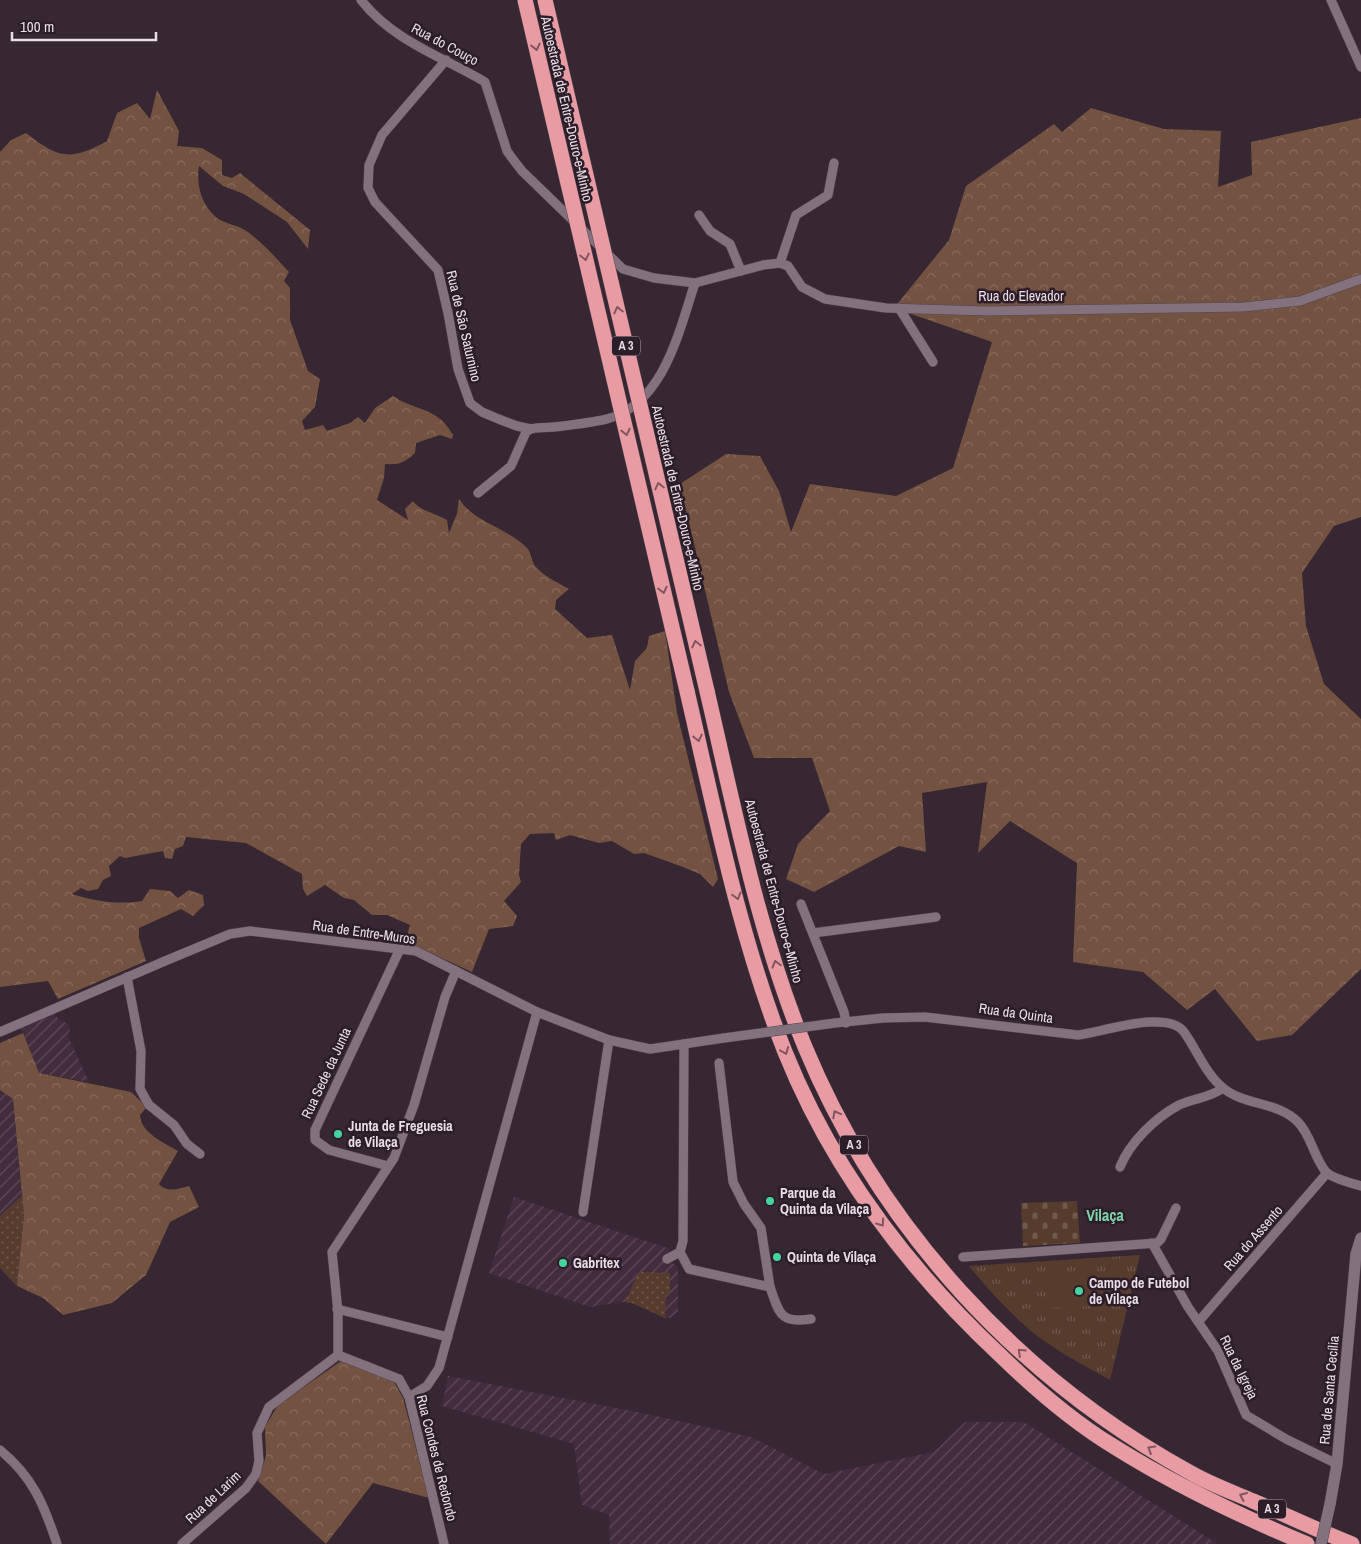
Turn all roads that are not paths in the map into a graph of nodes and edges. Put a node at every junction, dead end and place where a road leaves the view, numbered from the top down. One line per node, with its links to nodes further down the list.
1 (362, 0): 5 (street, Rua do Couço)
2 (525, 0): 55 (highway, Autoestrada de Entre-Douro-e-Minho / A 3, one-way to 55, bridge)
3 (545, 0): 57 (highway, Autoestrada de Entre-Douro-e-Minho / A 3, one-way to 3, bridge)
4 (1331, 0): 6 (street)
5 (446, 60): 12 (street, Rua do Couço); 15 (street, Rua de São Saturnino)
6 (1361, 68)
7 (834, 163): 9 (street)
8 (699, 215): 10 (street)
9 (780, 263): 10 (street); 13 (street, Rua do Elevador)
10 (741, 271): 12 (street)
11 (1361, 279): 13 (street, Rua do Elevador)
12 (695, 283): 15 (street)
13 (899, 308): 14 (street)
14 (934, 362)
15 (531, 429): 16 (street)
16 (478, 493)
17 (801, 904): 19 (street)
18 (936, 917): 19 (street)
19 (813, 933): 25 (street)
20 (400, 949): 21 (street, Rua de Entre-Muros); 22 (street, Rua de Entre-Muros); 32 (street, Rua Sede da Junta)
21 (456, 971): 23 (street, Rua de Entre-Muros); 32 (street)
22 (127, 978): 26 (street, Rua de Entre-Muros); 31 (street)
23 (537, 1012): 27 (street, Rua de Entre-Muros); 47 (street)
24 (835, 1023): 25 (street, Rua da Quinta); 28 (street, Rua de Entre-Muros, bridge)
25 (846, 1023): 30 (street, Rua da Quinta)
26 (0, 1032)
27 (608, 1040): 28 (street, Rua de Entre-Muros); 37 (street)
28 (684, 1044): 40 (street)
29 (719, 1063): 43 (street)
30 (1223, 1088): 33 (street); 34 (street)
31 (200, 1154)
32 (388, 1166): 44 (street)
33 (1120, 1167)
34 (1327, 1173): 35 (street); 46 (street, Rua do Assento)
35 (1361, 1186)
36 (1176, 1208): 39 (street)
37 (583, 1212)
38 (1361, 1238): 51 (street, Rua de Santa Cecília)
39 (1152, 1243): 41 (street); 46 (street, Rua da Igreja)
40 (680, 1252): 42 (street); 43 (street)
41 (962, 1257)
42 (667, 1259)
43 (770, 1287): 45 (street)
44 (337, 1309): 47 (street); 48 (street)
45 (811, 1319)
46 (1199, 1321): 51 (street, Rua da Igreja)
47 (448, 1337): 49 (street)
48 (338, 1355): 49 (street, Rua Condes de Redondo); 53 (street, Rua de Larim)
49 (409, 1397): 54 (street, Rua Condes de Redondo)
50 (0, 1450): 52 (street)
51 (1337, 1464): 56 (street, Rua de Santa Cecília, bridge)
52 (57, 1544)
53 (182, 1544)
54 (444, 1544)
55 (1307, 1544)
56 (1321, 1544)
57 (1352, 1544)

